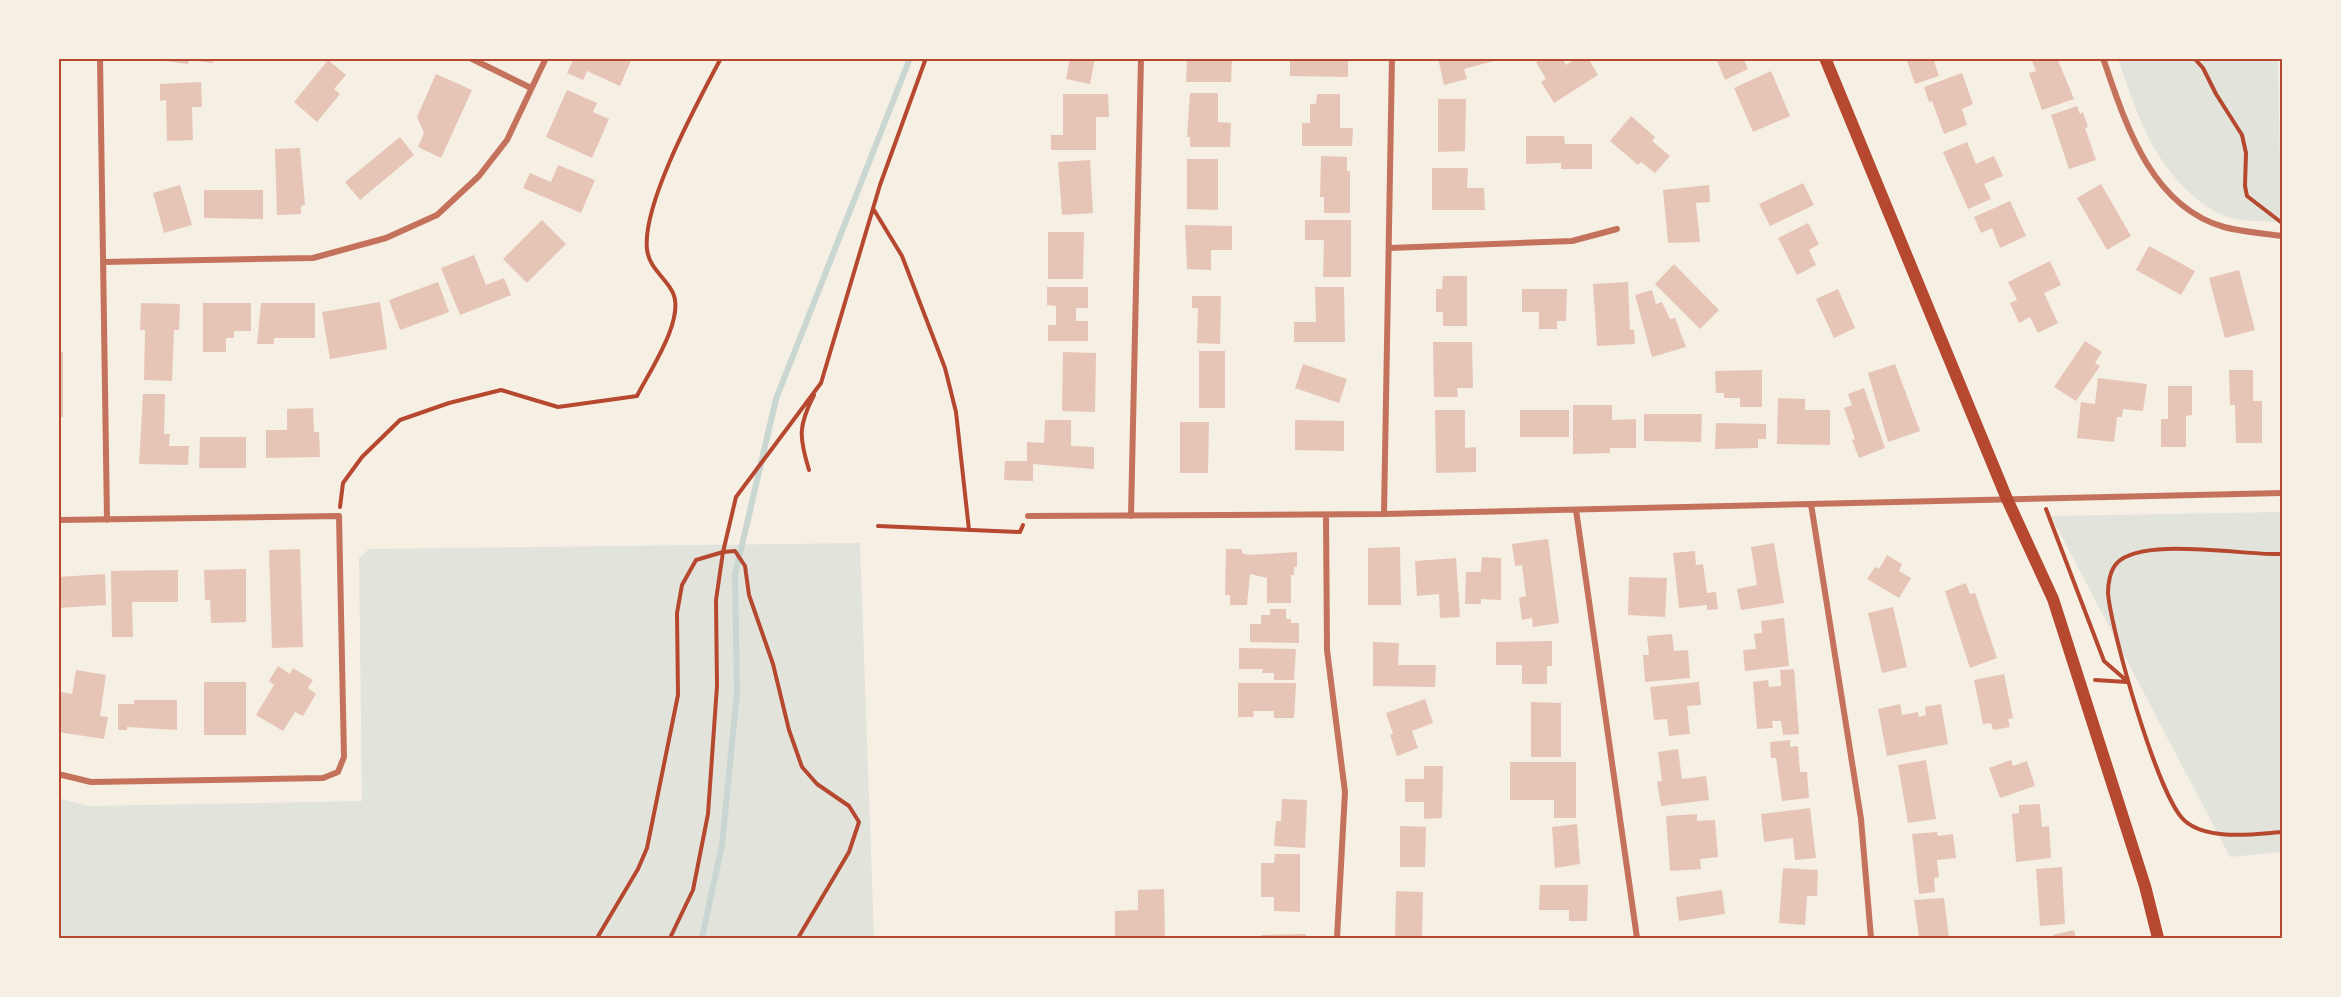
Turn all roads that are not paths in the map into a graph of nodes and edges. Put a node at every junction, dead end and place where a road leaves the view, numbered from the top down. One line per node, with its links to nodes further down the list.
1 (100, 58): 12 (street)
2 (470, 58): 8 (street)
3 (546, 58): 8 (street)
4 (1141, 58): 20 (street)
5 (1392, 58): 11 (street)
6 (1825, 58): 14 (main road)
7 (2103, 58): 10 (street)
8 (531, 88): 12 (street)
9 (1617, 229): 11 (street)
10 (2283, 236)
11 (1390, 248): 17 (street)
12 (103, 262): 22 (street)
13 (2283, 494): 14 (street)
14 (2007, 499): 15 (street); 27 (main road)
15 (1810, 504): 16 (street); 26 (street)
16 (1576, 510): 17 (street); 25 (street)
17 (1384, 514): 18 (street)
18 (1326, 515): 20 (street); 24 (street)
19 (1028, 516): 20 (street)
20 (1131, 516)
21 (58, 520): 22 (street)
22 (107, 520): 23 (street)
23 (58, 774)
24 (1337, 939)
25 (1637, 939)
26 (1871, 939)
27 (2158, 939)

